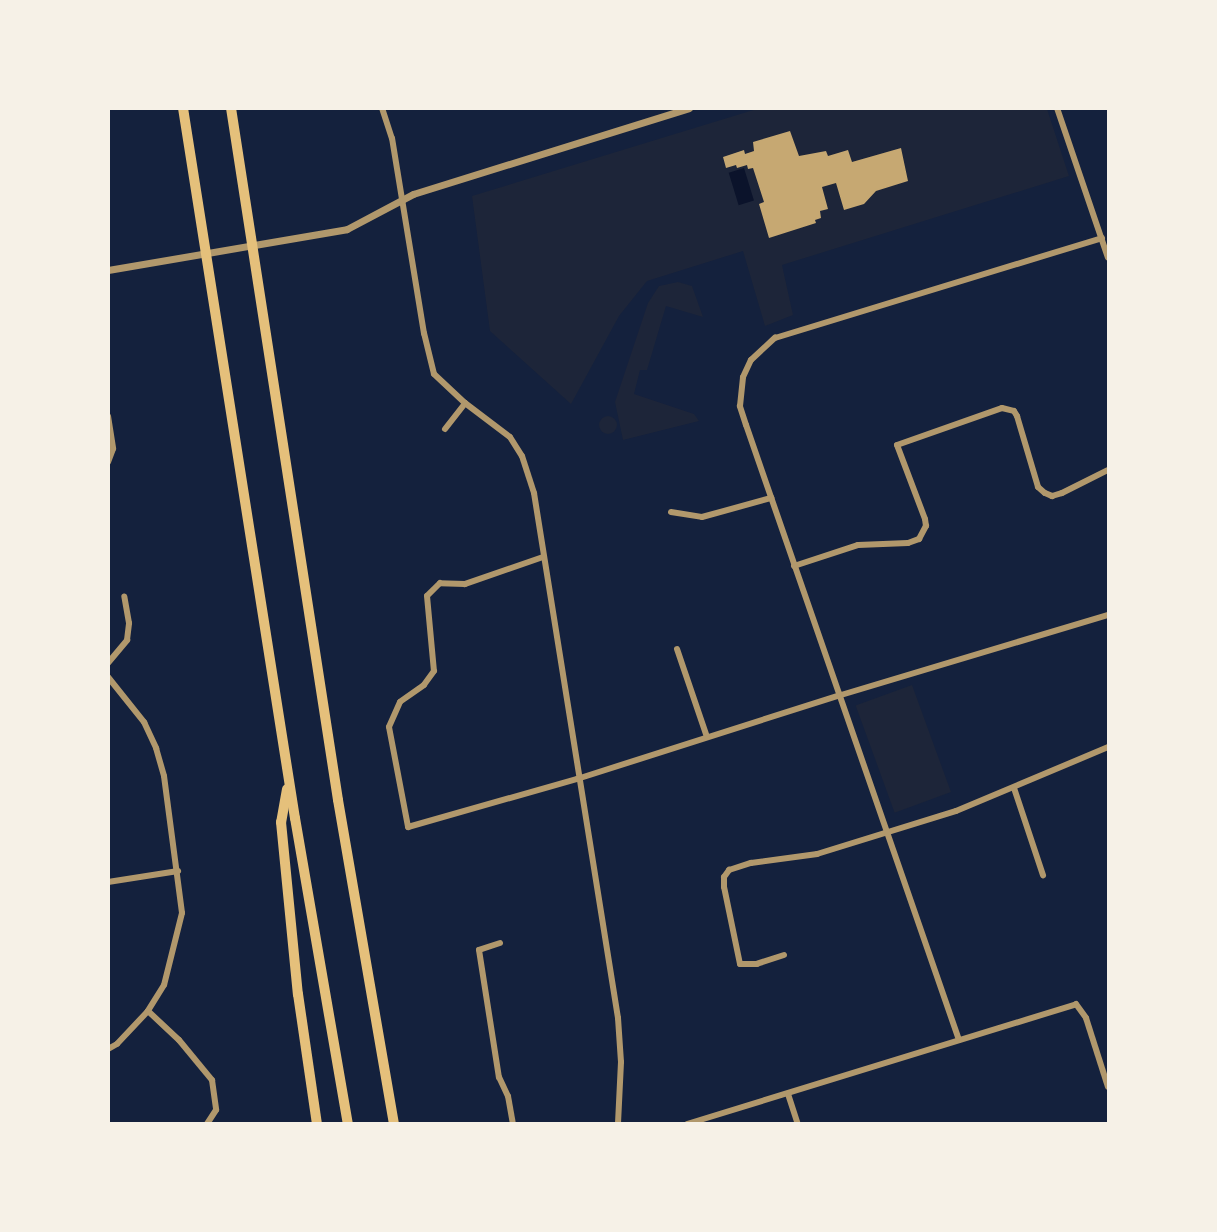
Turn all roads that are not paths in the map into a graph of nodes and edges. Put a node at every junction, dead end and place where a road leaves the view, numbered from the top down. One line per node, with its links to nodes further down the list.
1 (183, 108): 28 (highway)
2 (231, 108): 46 (highway)
3 (382, 108): 6 (street)
4 (689, 108): 6 (street)
5 (1057, 108): 7 (street)
6 (403, 201): 9 (street); 10 (street)
7 (1102, 238): 8 (street); 15 (street)
8 (1108, 258)
9 (108, 270)
10 (465, 403): 12 (street); 17 (street)
11 (108, 416): 13 (street)
12 (445, 429)
13 (108, 462)
14 (1108, 470): 18 (street)
15 (771, 498): 16 (street); 18 (street)
16 (671, 512)
17 (543, 557): 27 (street); 27 (street)
18 (794, 566): 24 (street)
19 (124, 596): 22 (street)
20 (1108, 615): 24 (street)
21 (677, 649): 25 (street)
22 (108, 663)
23 (108, 677): 31 (street)
24 (841, 695): 25 (street); 30 (street)
25 (707, 737): 27 (street)
26 (1108, 747): 29 (street)
27 (577, 779): 48 (street)
28 (289, 780): 41 (highway); 43 (highway)
29 (1014, 788): 30 (street); 32 (street)
30 (887, 831): 35 (street); 37 (street)
31 (178, 871): 33 (street); 36 (street)
32 (1043, 875)
33 (108, 882)
34 (499, 943): 47 (street)
35 (784, 954)
36 (148, 1011): 38 (street); 42 (street)
37 (959, 1040): 39 (street); 40 (street)
38 (108, 1049)
39 (1108, 1087)
40 (788, 1094): 49 (street); 50 (street)
41 (344, 1100): 44 (highway); 45 (highway)
42 (207, 1124)
43 (317, 1124)
44 (343, 1124)
45 (348, 1124)
46 (394, 1124)
47 (513, 1124)
48 (618, 1124)
49 (687, 1124)
50 (798, 1124)

